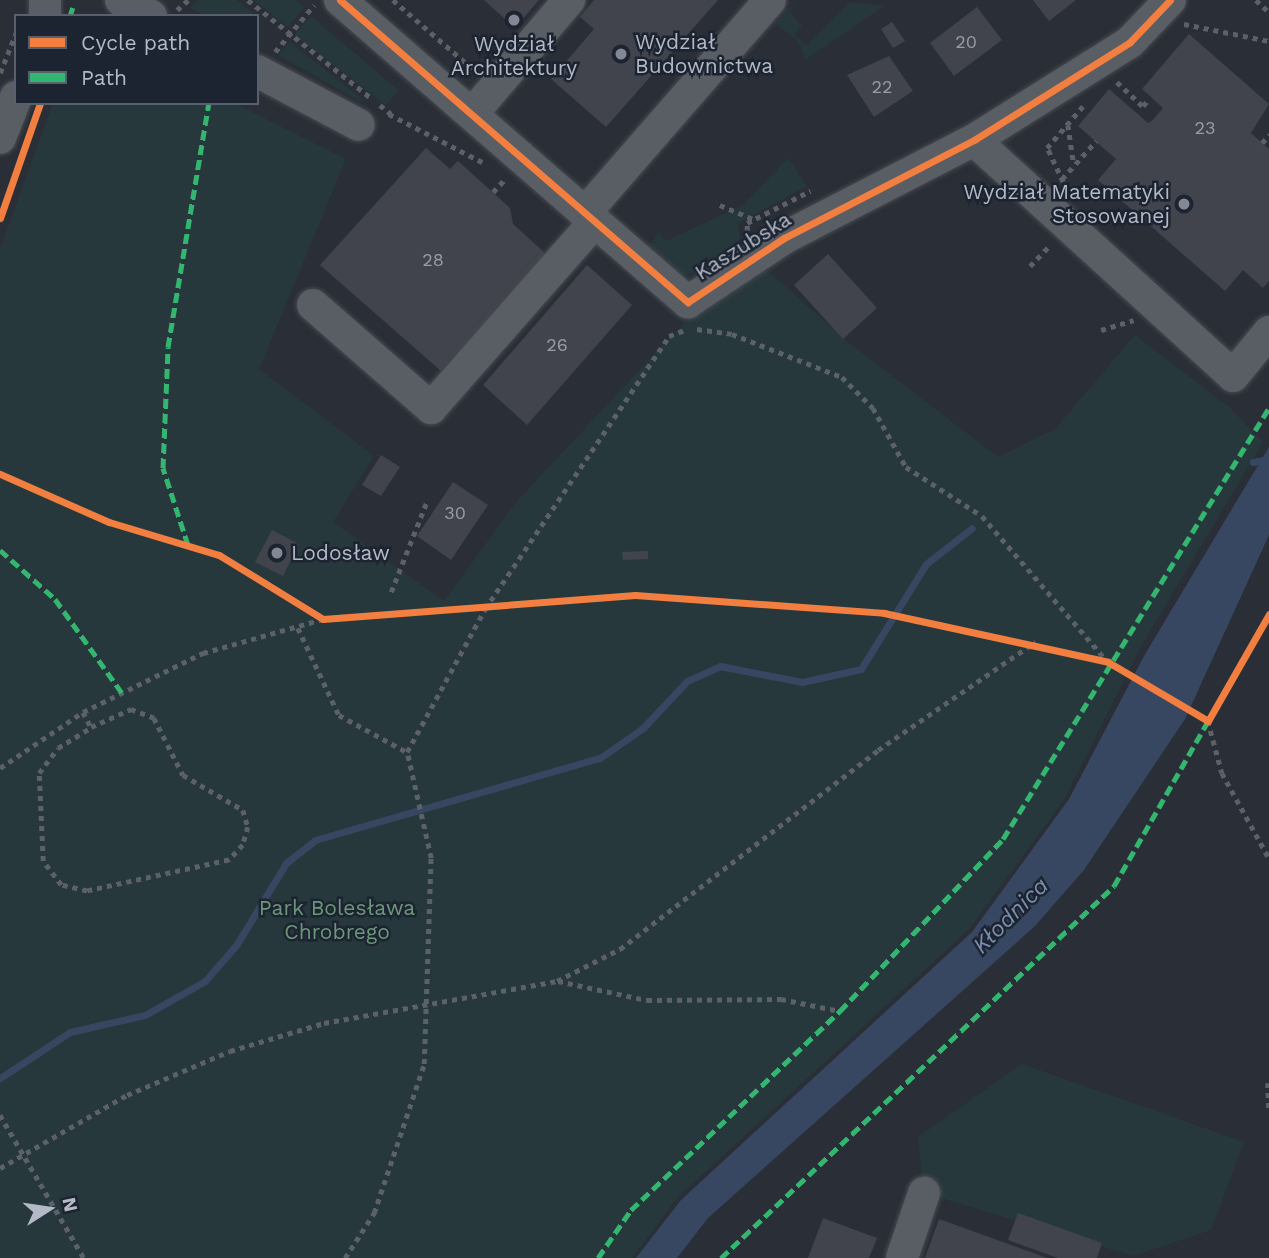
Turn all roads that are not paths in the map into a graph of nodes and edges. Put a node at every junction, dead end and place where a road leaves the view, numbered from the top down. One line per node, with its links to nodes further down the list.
1 (121, 0): 6 (street)
2 (340, 0): 9 (street, Kaszubska)
3 (569, 0): 9 (street)
4 (771, 0): 13 (street)
5 (1170, 10): 12 (street, Kaszubska)
6 (147, 14)
7 (259, 72): 10 (street)
8 (14, 102): 11 (street)
9 (472, 114): 13 (street, Kaszubska)
10 (359, 125)
11 (0, 138)
12 (974, 139): 13 (street, Kaszubska); 15 (street)
13 (590, 217): 14 (street)
14 (313, 305)
15 (1269, 332)
16 (924, 1194): 17 (street)
17 (902, 1258)

